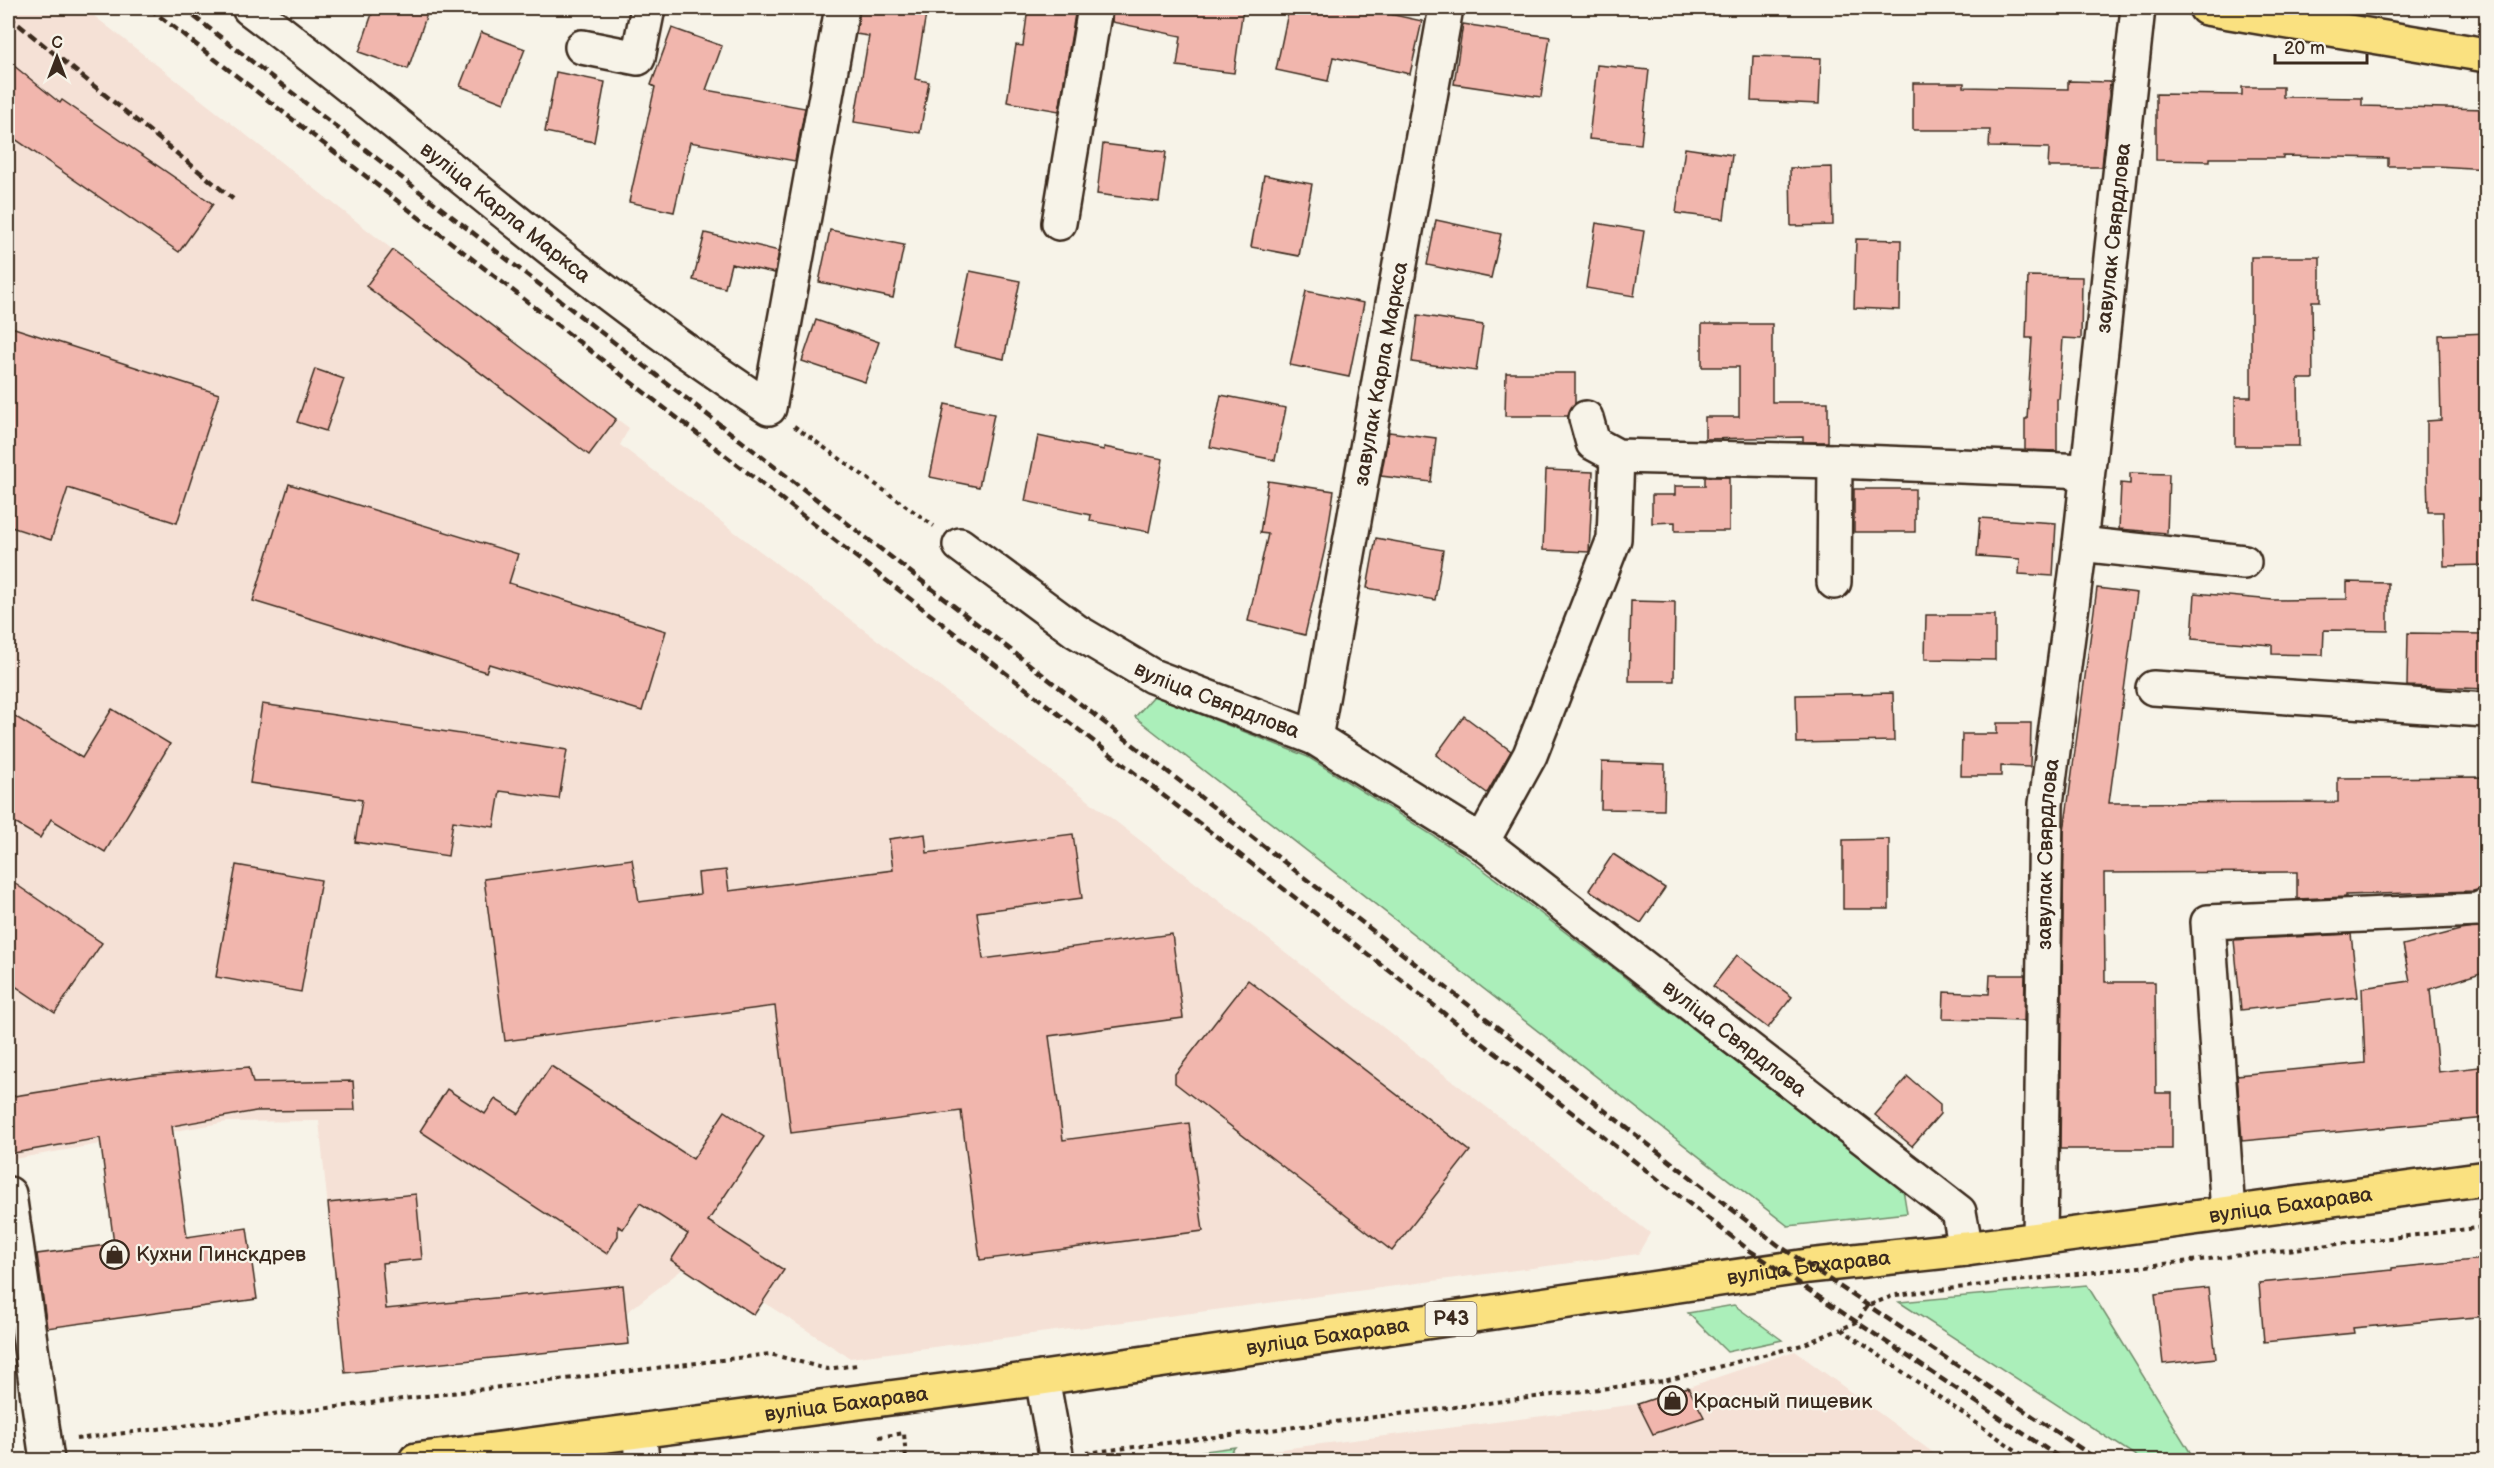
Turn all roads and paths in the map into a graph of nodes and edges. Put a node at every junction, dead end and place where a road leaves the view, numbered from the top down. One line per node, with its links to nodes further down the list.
1 (249, 8): 11 (street, вуліца Карла Маркса)
2 (648, 8): 8 (street)
3 (842, 8): 11 (street)
4 (1095, 8): 10 (street)
5 (1446, 8): 22 (street, завулак Карла Маркса)
6 (2138, 8): 15 (street, завулак Свярдлова)
7 (2206, 8): 9 (main road)
8 (582, 46)
9 (2487, 55)
10 (1059, 223)
11 (769, 408): 17 (path)
12 (1586, 418): 13 (street)
13 (1617, 456): 14 (street); 23 (street)
14 (1835, 461): 15 (street); 19 (street)
15 (2087, 471): 16 (street, завулак Свярдлова)
16 (2080, 544): 18 (street); 29 (street, завулак Свярдлова)
17 (960, 545): 22 (street, вуліца Свярдлова)
18 (2244, 562)
19 (1834, 582)
20 (2153, 688): 21 (street)
21 (2487, 710)
22 (1315, 738): 23 (street, вуліца Свярдлова)
23 (1482, 842): 30 (street, вуліца Свярдлова)
24 (2487, 906): 27 (street)
25 (2487, 1178): 27 (main road, вуліца Бахарава / Р43)
26 (9, 1194): 36 (street)
27 (2228, 1213): 29 (main road, вуліца Бахарава / Р43)
28 (2487, 1227): 31 (path)
29 (2040, 1238): 30 (main road, вуліца Бахарава / Р43)
30 (1966, 1249): 33 (main road, вуліца Бахарава / Р43)
31 (1841, 1329): 37 (path); 40 (path)
32 (857, 1365): 36 (path)
33 (1042, 1378): 35 (main road, вуліца Бахарава / Р43); 37 (street)
34 (879, 1437): 39 (path)
35 (640, 1446): 38 (main road, вуліца Бахарава / Р43)
36 (46, 1452)
37 (1056, 1459)
38 (416, 1461)
39 (906, 1461)
40 (2030, 1461)

